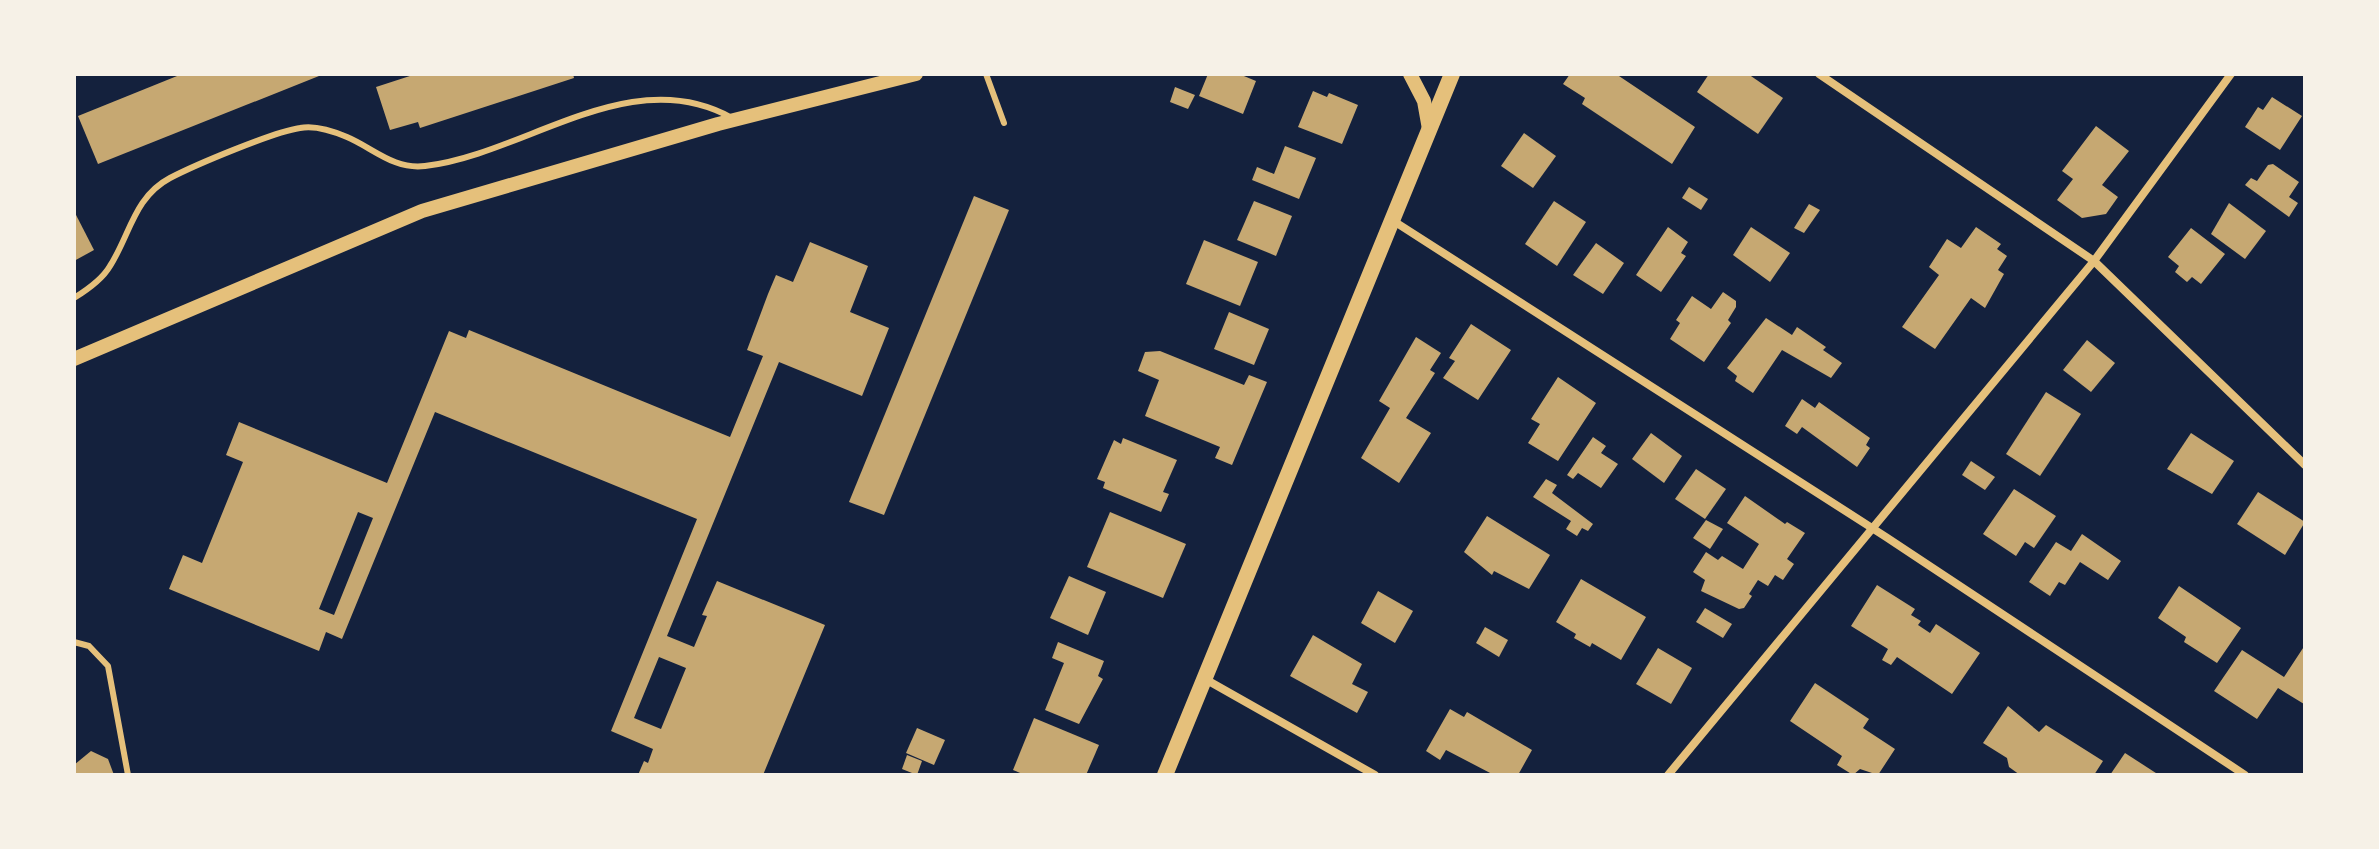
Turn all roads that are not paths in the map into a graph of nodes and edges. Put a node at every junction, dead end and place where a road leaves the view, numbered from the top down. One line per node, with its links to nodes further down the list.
1 (916, 74): 7 (street)
2 (986, 74): 8 (lane)
3 (1410, 74): 9 (street)
4 (1452, 74): 9 (main road)
5 (1819, 74): 11 (street)
6 (2231, 74): 11 (street)
7 (735, 120): 12 (lane); 13 (street)
8 (1004, 123)
9 (1429, 129): 10 (main road)
10 (1392, 220): 15 (street); 17 (main road)
11 (2094, 261): 14 (street); 15 (street)
12 (74, 298)
13 (74, 359)
14 (2305, 465)
15 (1872, 528): 21 (street); 22 (street)
16 (74, 642): 18 (lane)
17 (1205, 678): 19 (main road); 20 (street)
18 (128, 775)
19 (1165, 775)
20 (1375, 775)
21 (1668, 775)
22 (2245, 775)

